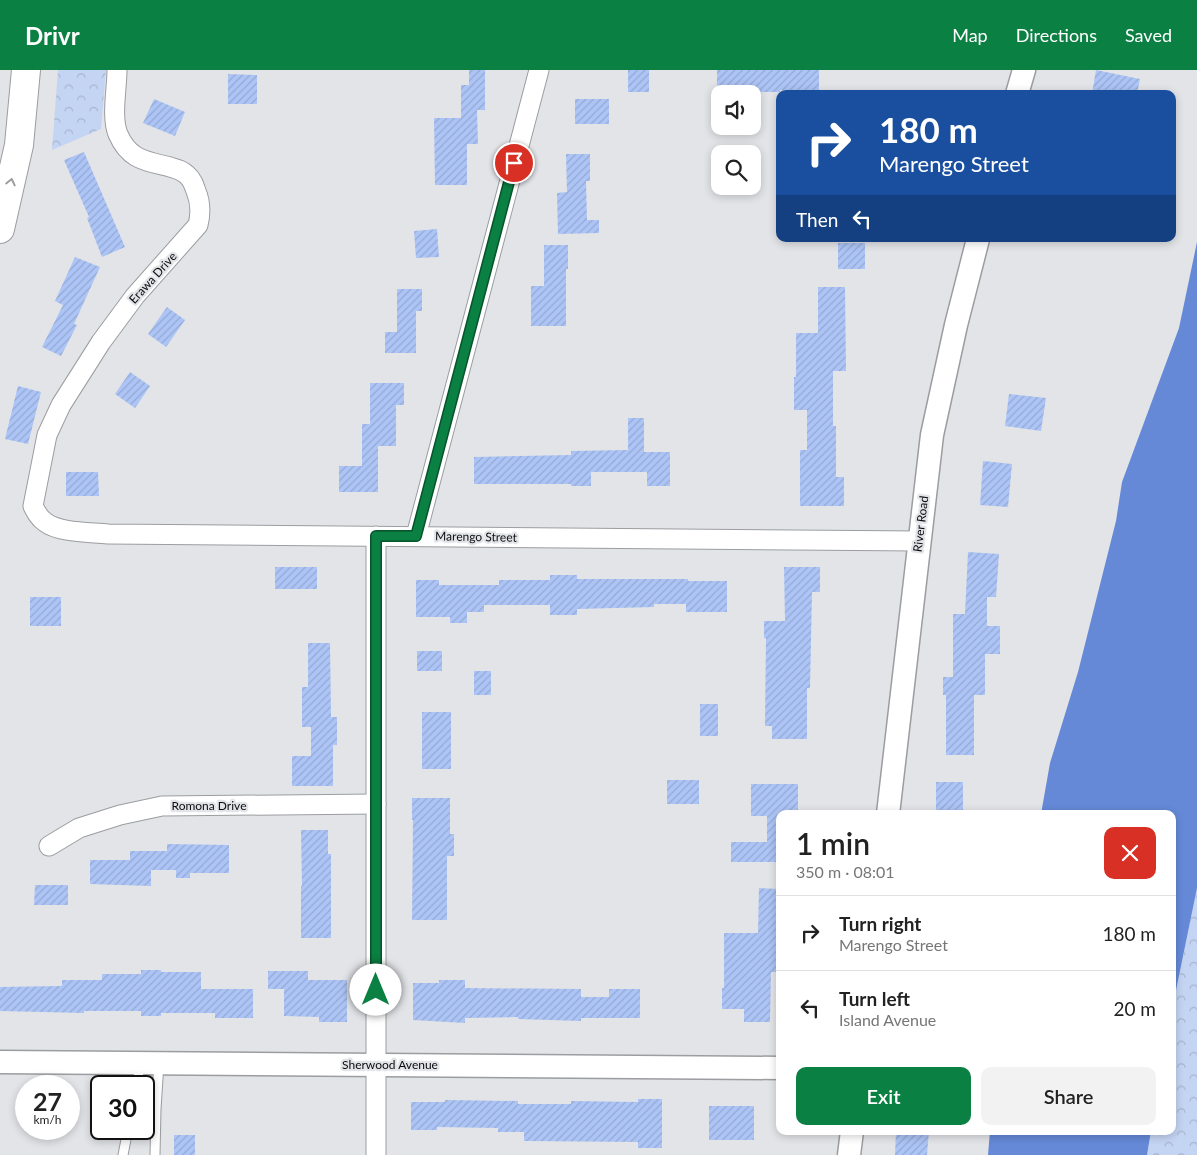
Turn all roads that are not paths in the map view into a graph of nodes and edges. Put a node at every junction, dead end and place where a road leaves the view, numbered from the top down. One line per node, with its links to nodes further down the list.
1 (26, 70): 6 (highway, one-way to 1)
2 (118, 70): 8 (street, Erawa Drive)
3 (539, 70): 10 (street)
4 (1024, 70): 5 (street)
5 (1018, 90)
6 (0, 229)
7 (977, 242): 11 (street, River Road)
8 (37, 514): 9 (street, Marengo Street)
9 (376, 536): 10 (street, Marengo Street); 12 (street)
10 (416, 536): 11 (street, Marengo Street)
11 (919, 541): 13 (street, River Road)
12 (376, 804): 14 (street, Romona Drive); 17 (street)
13 (888, 810)
14 (49, 846)
15 (0, 1062): 16 (street, Sherwood Avenue)
16 (150, 1063): 17 (street, Sherwood Avenue); 19 (lane); 23 (lane)
17 (376, 1065): 18 (street, Sherwood Avenue); 24 (street)
18 (776, 1068)
19 (143, 1075)
20 (852, 1135): 25 (street)
21 (126, 1140): 22 (lane)
22 (124, 1155)
23 (155, 1155)
24 (376, 1155)
25 (850, 1155)

